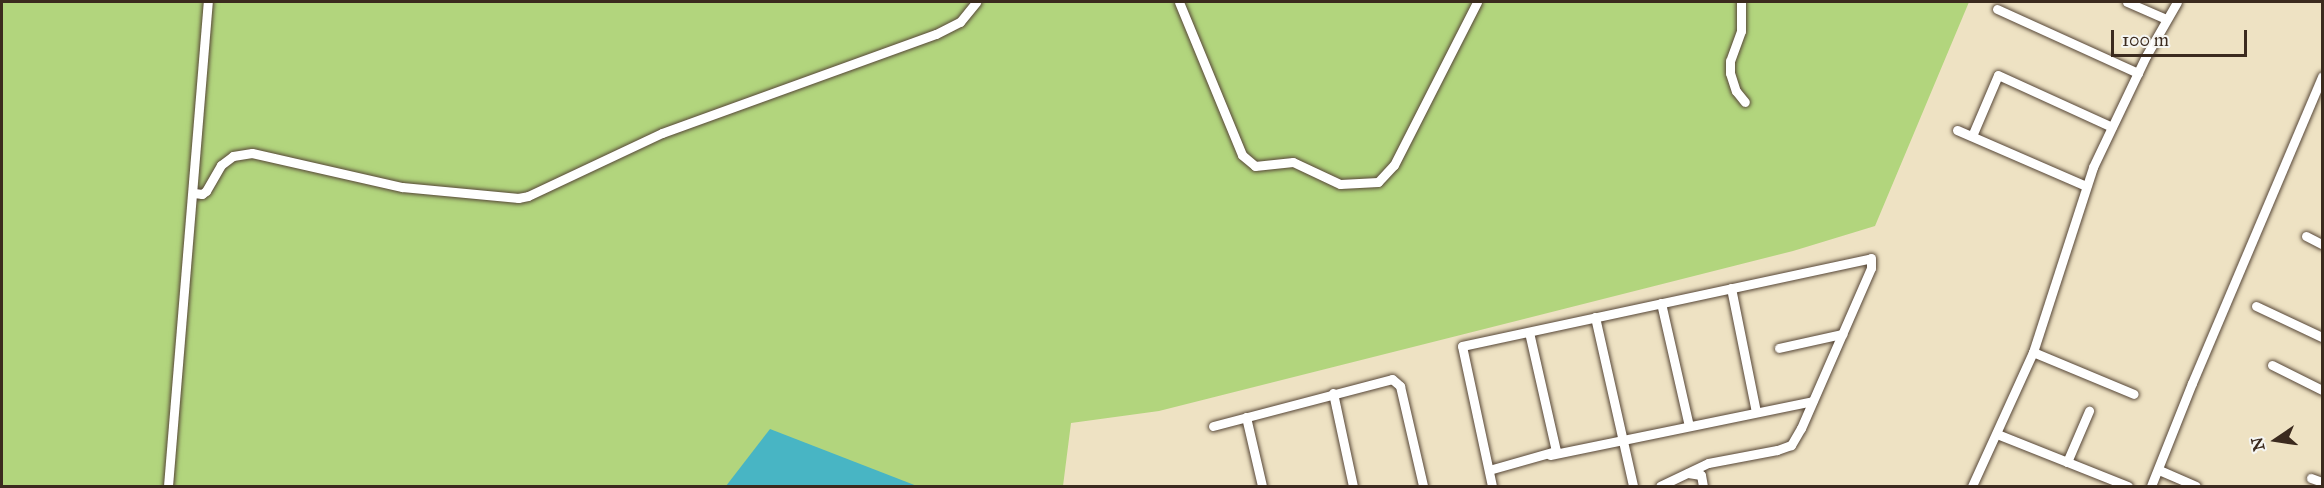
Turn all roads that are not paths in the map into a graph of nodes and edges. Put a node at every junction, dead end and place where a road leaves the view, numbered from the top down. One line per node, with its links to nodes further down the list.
1 (208, 2): 17 (street)
2 (976, 2): 17 (street)
3 (1179, 2): 4 (street)
4 (1477, 2)
5 (1741, 2): 12 (street)
6 (2127, 2): 9 (street)
7 (2177, 2): 9 (street)
8 (1997, 9): 10 (street)
9 (2166, 19): 10 (street)
10 (2138, 73): 13 (street)
11 (2322, 76): 44 (street)
12 (1745, 102)
13 (2112, 127): 15 (street); 16 (street)
14 (1957, 130): 15 (street)
15 (1972, 136): 16 (street)
16 (2086, 186): 28 (street)
17 (194, 193): 48 (street)
18 (2307, 236): 19 (street)
19 (2322, 244)
20 (1731, 288): 21 (street); 25 (street); 35 (street)
21 (1661, 303): 23 (street); 38 (street)
22 (2256, 306): 26 (street)
23 (1595, 317): 24 (street); 40 (street)
24 (1529, 332): 41 (street); 43 (street)
25 (1842, 334): 27 (street); 33 (street)
26 (2322, 337)
27 (1779, 348)
28 (2033, 352): 32 (street); 39 (street)
29 (2272, 365): 30 (street)
30 (2322, 390)
31 (1333, 393): 36 (street); 50 (street); 51 (street)
32 (2134, 394)
33 (1813, 401): 35 (street); 45 (street)
34 (2089, 411): 42 (street)
35 (1756, 412): 38 (street)
36 (1246, 417): 37 (street); 49 (street)
37 (1213, 426)
38 (1689, 426): 40 (street)
39 (1996, 434): 42 (street); 56 (street)
40 (1622, 440): 41 (street); 53 (street)
41 (1550, 454): 43 (street)
42 (2067, 462): 57 (street)
43 (1489, 470): 52 (street)
44 (2159, 470): 58 (street); 59 (street)
45 (1688, 473): 54 (street); 55 (street)
46 (2311, 478): 47 (street)
47 (2322, 483)
48 (168, 486)
49 (1262, 486)
50 (1353, 486)
51 (1423, 486)
52 (1492, 486)
53 (1633, 486)
54 (1660, 486)
55 (1703, 486)
56 (1972, 486)
57 (2128, 486)
58 (2151, 486)
59 (2196, 486)

